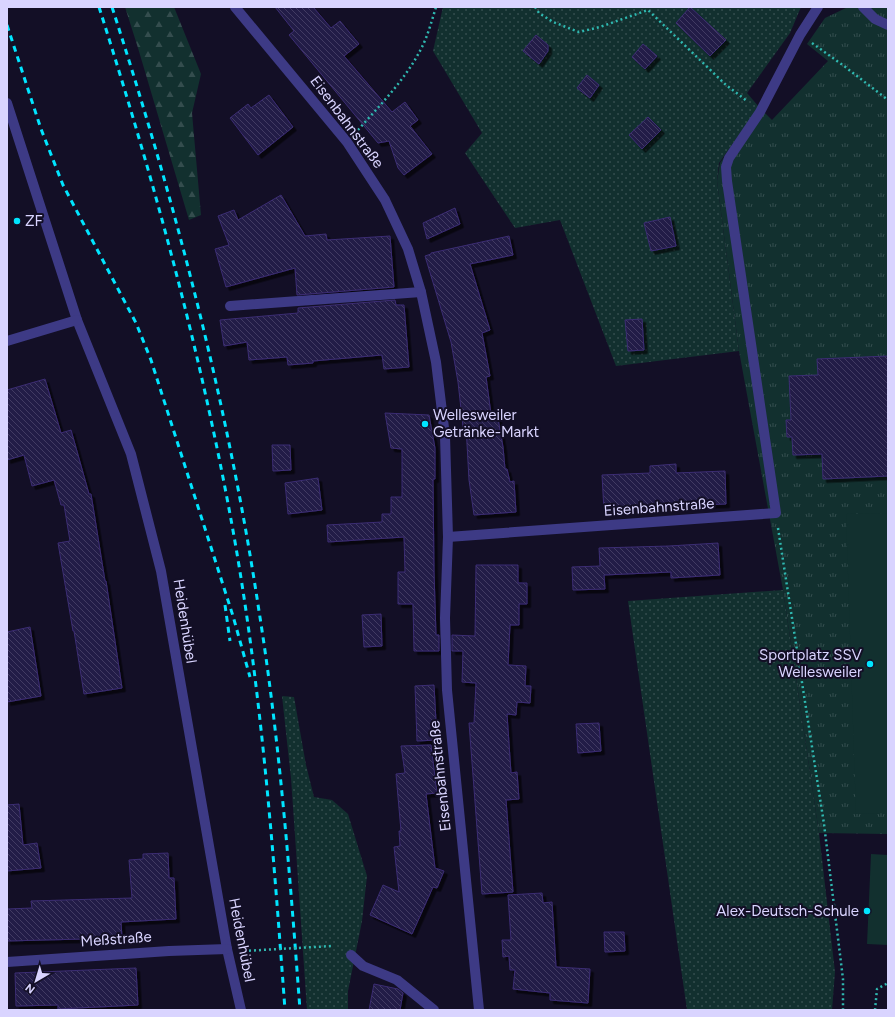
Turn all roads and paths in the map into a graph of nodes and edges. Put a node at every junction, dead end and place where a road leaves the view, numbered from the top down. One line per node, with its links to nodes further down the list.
1 (235, 7): 11 (street, Eisenbahnstraße)
2 (436, 7): 11 (path)
3 (536, 7): 10 (path)
4 (818, 7): 7 (street)
5 (862, 7): 6 (street)
6 (888, 25)
7 (800, 35): 8 (path); 10 (street)
8 (888, 100)
9 (7, 103): 14 (street, Heidenhübel)
10 (760, 112): 16 (street)
11 (347, 142): 12 (street, Eisenbahnstraße)
12 (421, 292): 13 (street); 17 (street, Eisenbahnstraße)
13 (230, 306)
14 (77, 320): 15 (street); 19 (street, Heidenhübel)
15 (7, 341)
16 (776, 513): 17 (street, Eisenbahnstraße); 27 (path)
17 (448, 538): 26 (street, Eisenbahnstraße)
18 (332, 946): 20 (path, bridge)
19 (227, 949): 22 (street, Meßstraße); 24 (street, Heidenhübel)
20 (244, 951)
21 (351, 955): 25 (street)
22 (7, 962)
23 (888, 983): 28 (path)
24 (240, 1010)
25 (434, 1010)
26 (479, 1010)
27 (843, 1010)
28 (875, 1010)

